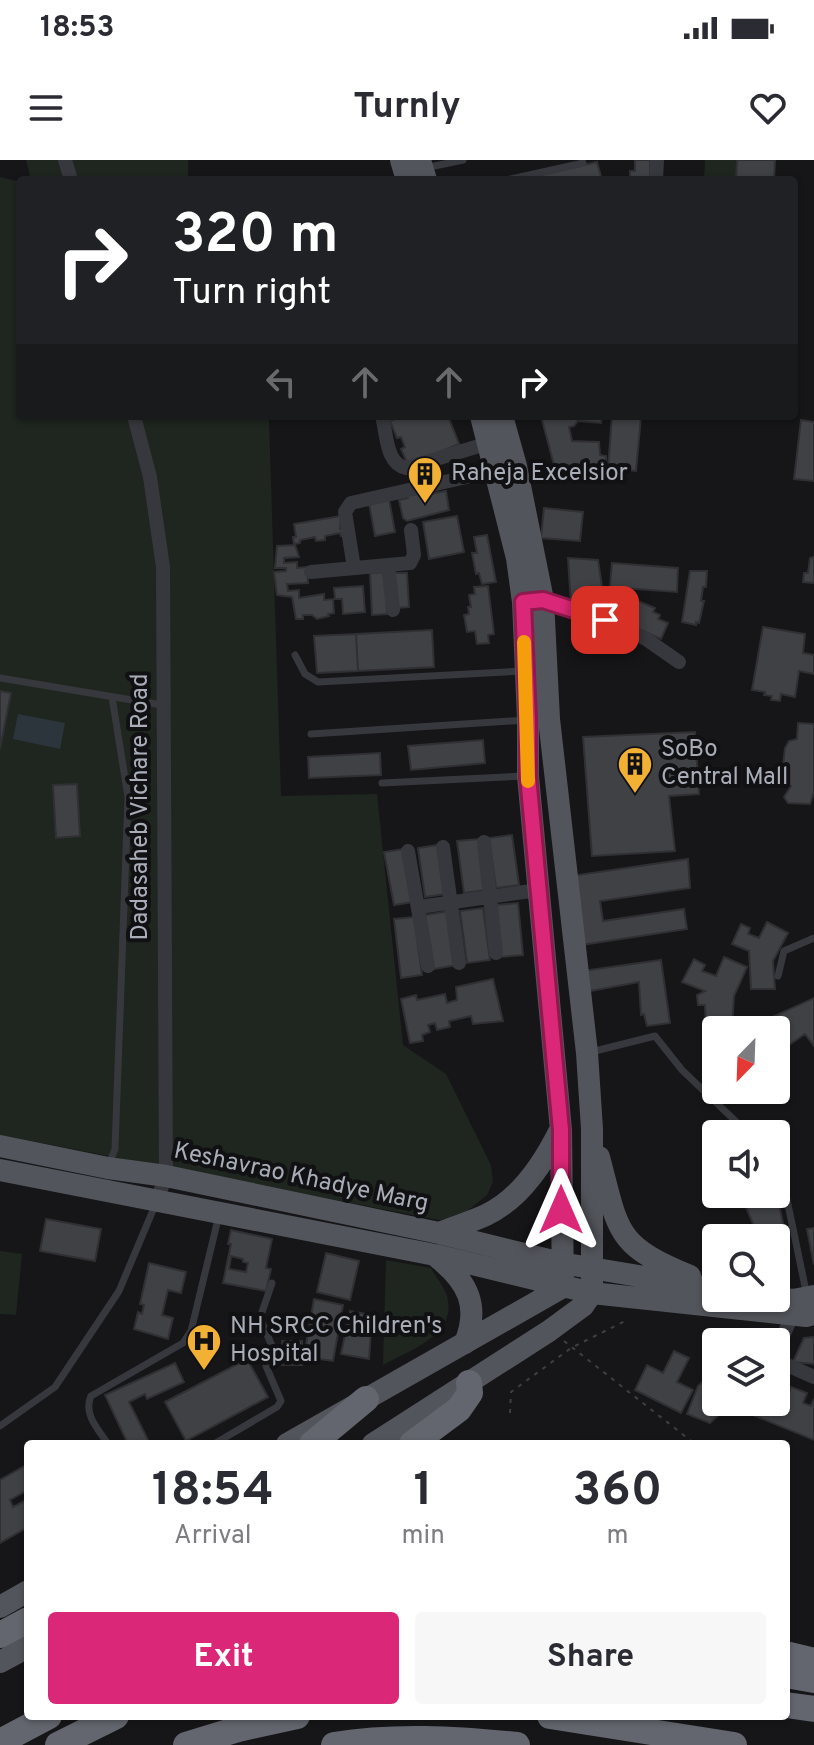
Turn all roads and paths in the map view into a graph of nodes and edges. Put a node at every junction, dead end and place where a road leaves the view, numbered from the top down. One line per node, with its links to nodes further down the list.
1 (401, 160): 4 (main road)
2 (463, 160): 4 (lane)
3 (583, 163): 5 (lane)
4 (419, 172)
5 (524, 176)
6 (135, 420): 23 (street, Dadasaheb Vichare Road)
7 (383, 420): 10 (street)
8 (482, 420): 10 (main road)
9 (502, 420): 11 (main road)
10 (489, 443): 11 (main road)
11 (506, 468): 14 (street); 16 (main road)
12 (411, 530): 13 (street)
13 (388, 565): 14 (street); 17 (street)
14 (354, 568): 15 (street)
15 (311, 572)
16 (533, 601): 19 (street); 20 (main road); 24 (main road)
17 (393, 610)
18 (295, 655): 20 (lane)
19 (679, 662)
20 (525, 671): 24 (main road)
21 (0, 678): 22 (lane)
22 (112, 697): 23 (lane); 47 (lane)
23 (162, 705): 49 (street, Dadasaheb Vichare Road)
24 (539, 720): 25 (lane); 26 (main road); 35 (main road)
25 (311, 734)
26 (528, 776): 27 (lane); 31 (main road)
27 (382, 783)
28 (484, 842): 32 (street)
29 (443, 847): 33 (street)
30 (408, 851): 34 (street)
31 (538, 890): 32 (street); 36 (main road)
32 (491, 897): 33 (street); 38 (street)
33 (451, 902): 34 (street); 39 (street)
34 (419, 907): 40 (street)
35 (573, 929): 36 (main road); 42 (main road)
36 (542, 932): 45 (main road)
37 (814, 938): 41 (lane)
38 (496, 953)
39 (459, 963)
40 (428, 966)
41 (778, 976)
42 (587, 1053): 43 (lane); 44 (main road)
43 (734, 1120)
44 (592, 1129): 56 (main road); 57 (main road)
45 (561, 1130): 54 (main road); 55 (main road)
46 (0, 1146): 47 (main road, Keshavrao Khadye Marg)
47 (108, 1168): 49 (main road, Keshavrao Khadye Marg); 50 (lane)
48 (0, 1170): 50 (main road, Keshavrao Khadye Marg)
49 (166, 1176): 51 (street, Dadasaheb Vichare Road); 54 (main road, Keshavrao Khadye Marg)
50 (98, 1189): 51 (main road, Keshavrao Khadye Marg)
51 (157, 1200): 53 (main road, Keshavrao Khadye Marg); 72 (lane)
52 (788, 1208): 62 (lane)
53 (220, 1212): 54 (main road, Keshavrao Khadye Marg); 73 (lane)
54 (437, 1244): 55 (main road, Keshavrao Khadye Marg); 60 (main road, Keshavrao Khadye Marg); 65 (main road)
55 (561, 1263): 56 (main road, Keshavrao Khadye Marg); 60 (main road)
56 (591, 1269): 59 (main road, Keshavrao Khadye Marg); 61 (main road)
57 (702, 1282)
58 (272, 1283): 74 (lane)
59 (702, 1286)
60 (563, 1287): 61 (main road, Keshavrao Khadye Marg); 65 (main road)
61 (592, 1293): 62 (main road, Keshavrao Khadye Marg); 69 (main road)
62 (807, 1306): 64 (street)
63 (627, 1320): 66 (path)
64 (790, 1331)
65 (465, 1343): 70 (main road)
66 (571, 1348): 71 (path); 79 (path)
67 (790, 1366): 68 (street)
68 (814, 1377)
69 (469, 1383): 77 (main road); 78 (highway)
70 (366, 1399): 75 (main road); 76 (highway)
71 (510, 1413)
72 (0, 1426)
73 (105, 1440)
74 (221, 1440)
75 (294, 1440)
76 (317, 1440)
77 (379, 1440)
78 (417, 1440)
79 (690, 1440)
80 (24, 1593): 81 (main road)
81 (0, 1607)
82 (24, 1622): 83 (highway)
83 (0, 1635)
84 (24, 1649): 87 (main road)
85 (790, 1655): 86 (highway)
86 (814, 1661)
87 (0, 1662)
88 (790, 1676): 89 (highway)
89 (814, 1680)
90 (790, 1706): 91 (highway)
91 (814, 1709)
92 (41, 1720): 96 (highway)
93 (108, 1720): 97 (highway)
94 (279, 1720): 98 (highway)
95 (575, 1720): 101 (highway)
96 (0, 1742)
97 (58, 1745)
98 (186, 1745)
99 (334, 1745): 100 (highway)
100 (517, 1745)
101 (734, 1745)

